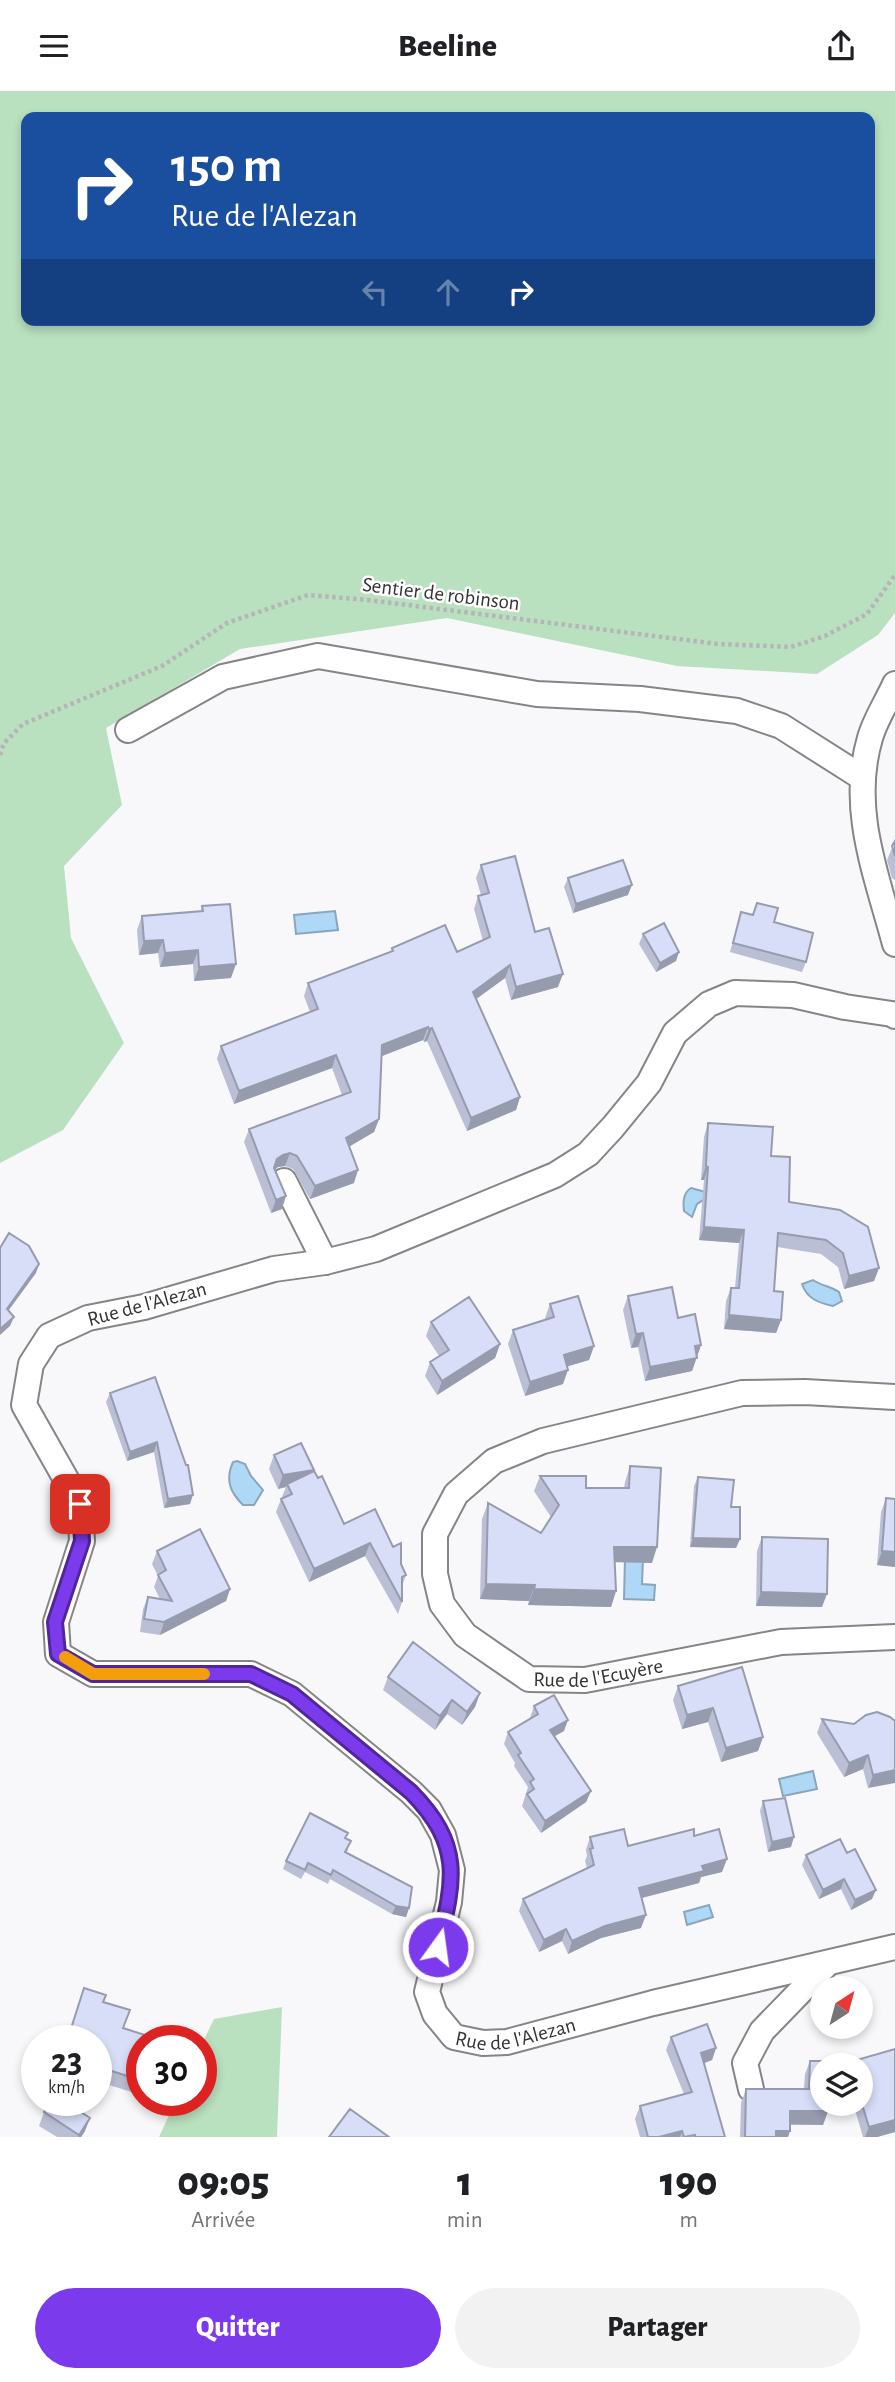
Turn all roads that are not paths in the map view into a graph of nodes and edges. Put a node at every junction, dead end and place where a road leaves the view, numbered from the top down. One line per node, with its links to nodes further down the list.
1 (895, 684): 3 (street)
2 (128, 730): 3 (street)
3 (863, 778): 4 (street)
4 (895, 944)
5 (894, 1010): 7 (street, Rue de l'Alezan)
6 (284, 1181): 7 (street)
7 (325, 1262): 11 (street, Rue de l'Alezan)
8 (895, 1397): 9 (street, Rue de l'Ecuyère)
9 (895, 1637)
10 (895, 1947): 11 (street, Rue de l'Alezan)
11 (828, 1962): 12 (street)
12 (751, 2088)

